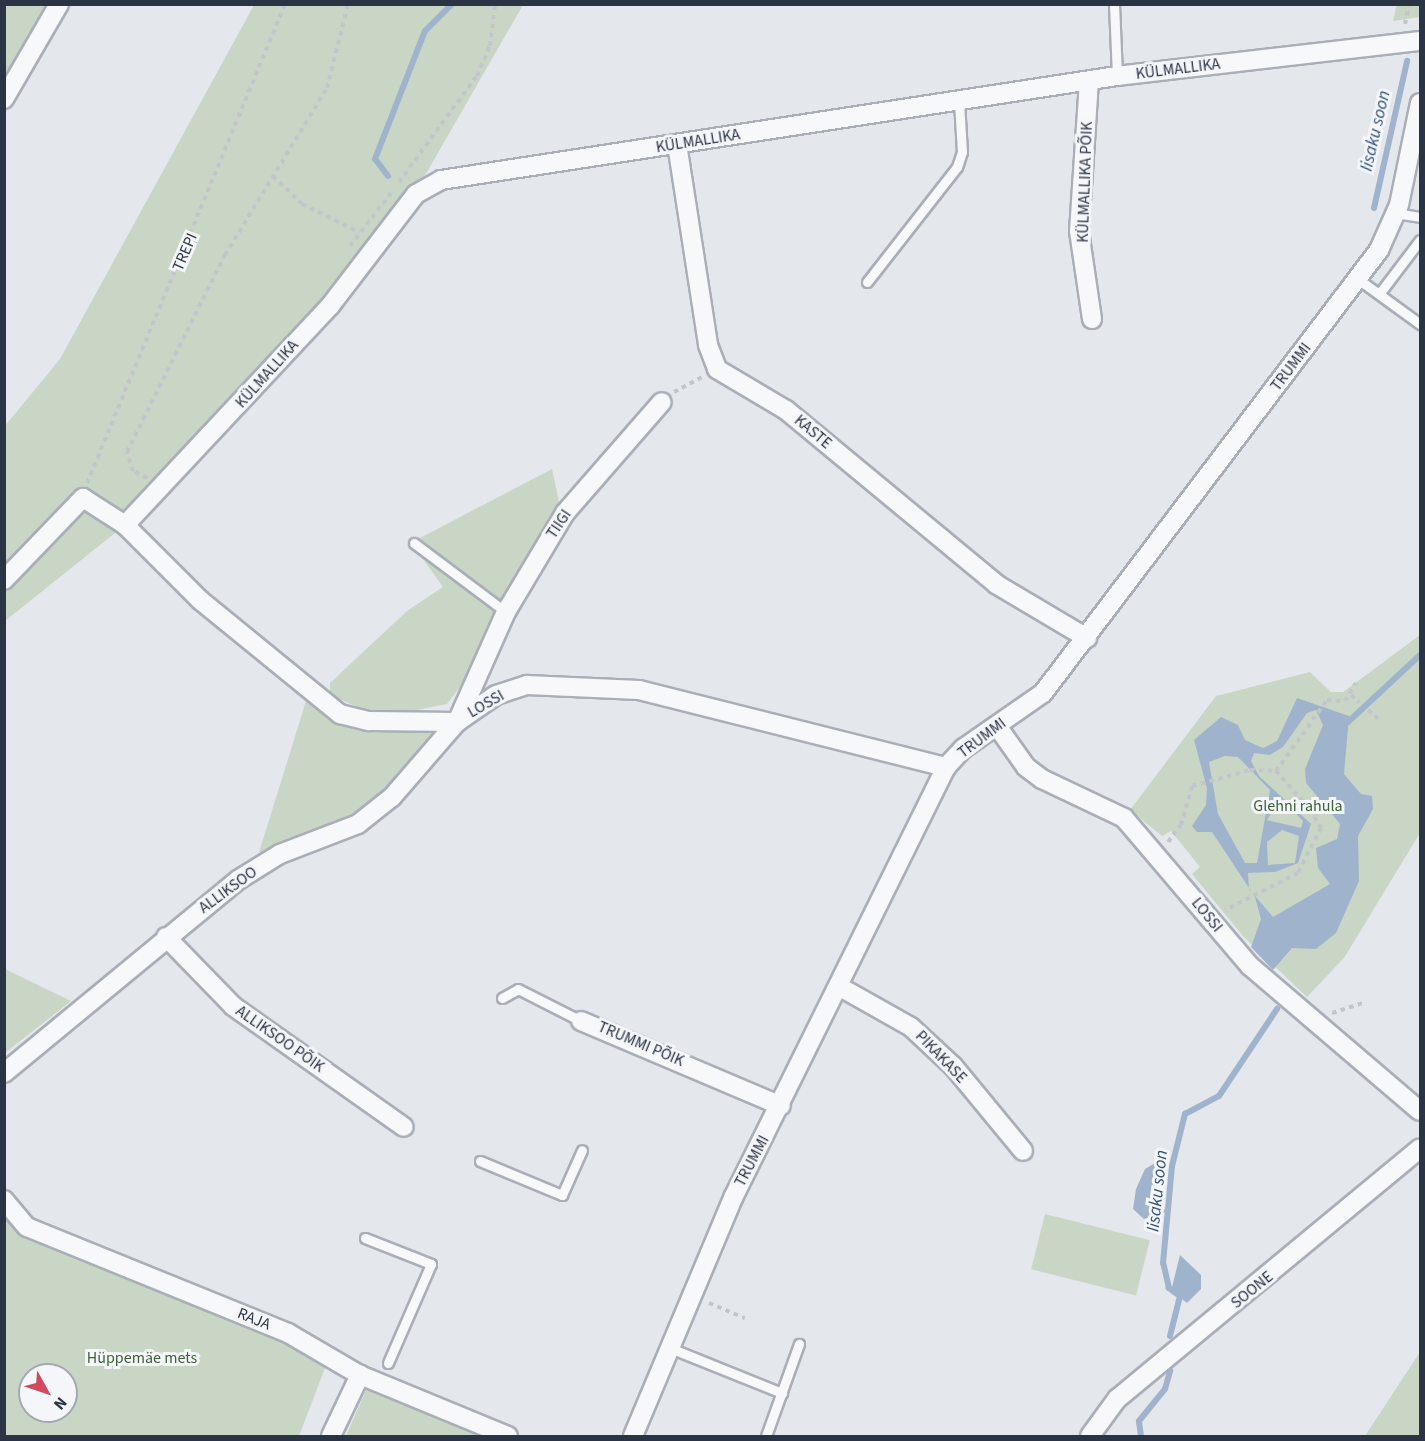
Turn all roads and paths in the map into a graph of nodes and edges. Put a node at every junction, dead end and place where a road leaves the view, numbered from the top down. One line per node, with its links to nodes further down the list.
1 (59, 4): 9 (street)
2 (285, 4): 27 (path, TREPI)
3 (348, 4): 13 (path)
4 (495, 4): 16 (path)
5 (1114, 4): 7 (lane)
6 (1420, 41): 7 (street, KÜLMALLIKA)
7 (1116, 76): 8 (street, KÜLMALLIKA)
8 (1089, 81): 10 (street, KÜLMALLIKA); 22 (street, KÜLMALLIKA PÕIK)
9 (6, 95)
10 (959, 101): 12 (street, KÜLMALLIKA); 20 (lane)
11 (1420, 102): 14 (street, TRUMMI)
12 (677, 144): 24 (street); 28 (street, KÜLMALLIKA)
13 (273, 176): 16 (path); 26 (path)
14 (1395, 213): 15 (lane); 19 (street, TRUMMI)
15 (1420, 217)
16 (360, 232): 18 (path)
17 (1420, 240): 21 (lane)
18 (343, 256)
19 (1358, 279): 21 (lane); 32 (street, TRUMMI)
20 (867, 282)
21 (1378, 294): 23 (lane)
22 (1092, 319)
23 (1420, 324)
24 (717, 369): 25 (path); 32 (street, KASTE)
25 (662, 402): 31 (street, TIIGI)
26 (155, 474)
27 (83, 498): 28 (street); 30 (street)
28 (125, 525): 38 (street, LOSSI)
29 (414, 543): 31 (lane)
30 (4, 580)
31 (506, 612): 38 (street, TIIGI)
32 (1087, 638): 39 (street, TRUMMI)
33 (1356, 683): 34 (path)
34 (1351, 695): 35 (path); 41 (path)
35 (1359, 702)
36 (1368, 710): 37 (path)
37 (1377, 718)
38 (457, 722): 40 (street, LOSSI); 44 (street, ALLIKSOO)
39 (997, 726): 40 (street, TRUMMI); 42 (street, LOSSI)
40 (946, 767): 45 (street, TRUMMI)
41 (1276, 771): 42 (path); 43 (path)
42 (1156, 852): 43 (street, LOSSI)
43 (1211, 919): 48 (street, LOSSI)
44 (166, 937): 50 (street, ALLIKSOO); 53 (street, ALLIKSOO PÕIK)
45 (840, 987): 51 (street, TRUMMI); 56 (street, PIKAKASE)
46 (502, 998): 49 (lane, TRUMMI PÕIK)
47 (1362, 1003): 48 (path)
48 (1311, 1019): 52 (street, LOSSI)
49 (581, 1021): 51 (street, TRUMMI PÕIK)
50 (4, 1073)
51 (782, 1106): 63 (street, TRUMMI)
52 (1420, 1111)
53 (404, 1127)
54 (1420, 1148): 71 (street, SOONE)
55 (582, 1150): 57 (lane)
56 (1023, 1151)
57 (480, 1161)
58 (4, 1200): 65 (street, RAJA)
59 (365, 1238): 64 (lane)
60 (703, 1301): 61 (path)
61 (746, 1318)
62 (799, 1344): 66 (lane)
63 (670, 1348): 66 (lane); 69 (street, TRUMMI)
64 (388, 1363)
65 (360, 1375): 67 (street); 68 (street, RAJA)
66 (782, 1393): 70 (lane)
67 (331, 1437)
68 (508, 1437)
69 (633, 1437)
70 (766, 1437)
71 (1090, 1437)

